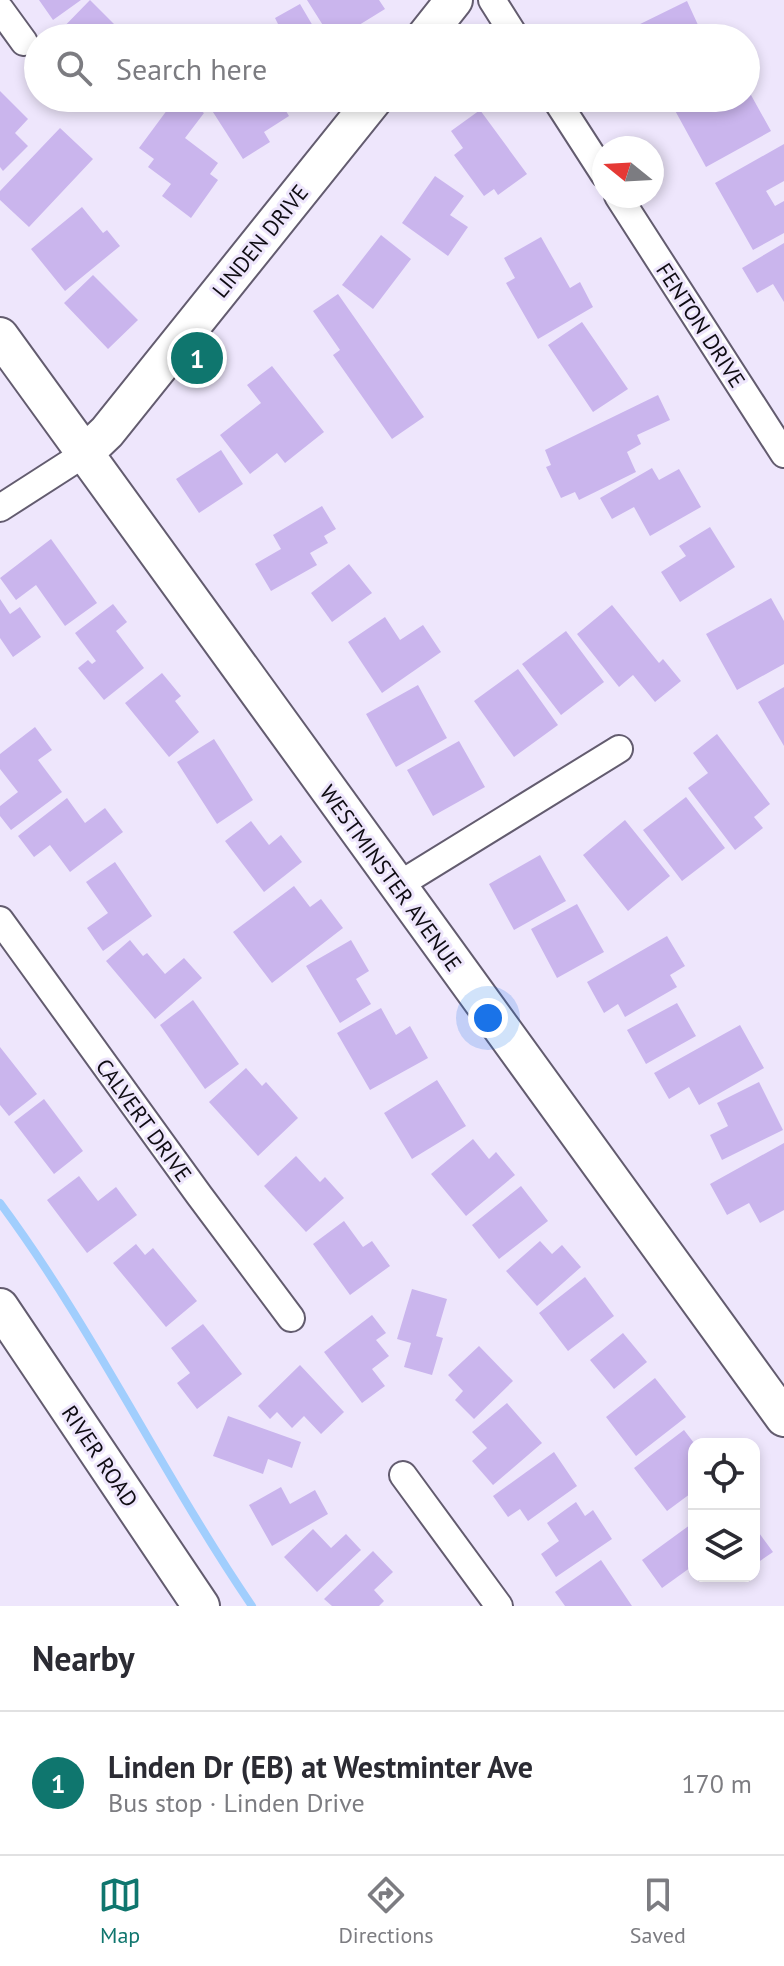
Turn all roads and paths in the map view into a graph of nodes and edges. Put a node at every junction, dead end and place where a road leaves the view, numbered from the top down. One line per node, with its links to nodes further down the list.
1 (454, 0): 4 (street)
2 (492, 0): 5 (street)
3 (0, 9): 6 (street)
4 (435, 24)
5 (507, 24)
6 (24, 42)
7 (364, 112): 12 (street, LINDEN DRIVE)
8 (564, 112): 9 (street)
9 (592, 155)
10 (626, 208): 13 (street, FENTON DRIVE)
11 (0, 336): 12 (street, WESTMINSTER AVENUE)
12 (84, 454): 14 (street, LINDEN DRIVE); 16 (street, WESTMINSTER AVENUE)
13 (784, 454)
14 (0, 508)
15 (619, 749): 16 (street)
16 (397, 886): 20 (street, WESTMINSTER AVENUE)
17 (0, 920): 19 (street, CALVERT DRIVE)
18 (0, 1307): 22 (street, RIVER ROAD)
19 (291, 1318)
20 (784, 1418)
21 (403, 1475): 23 (street)
22 (201, 1606)
23 (499, 1606)

